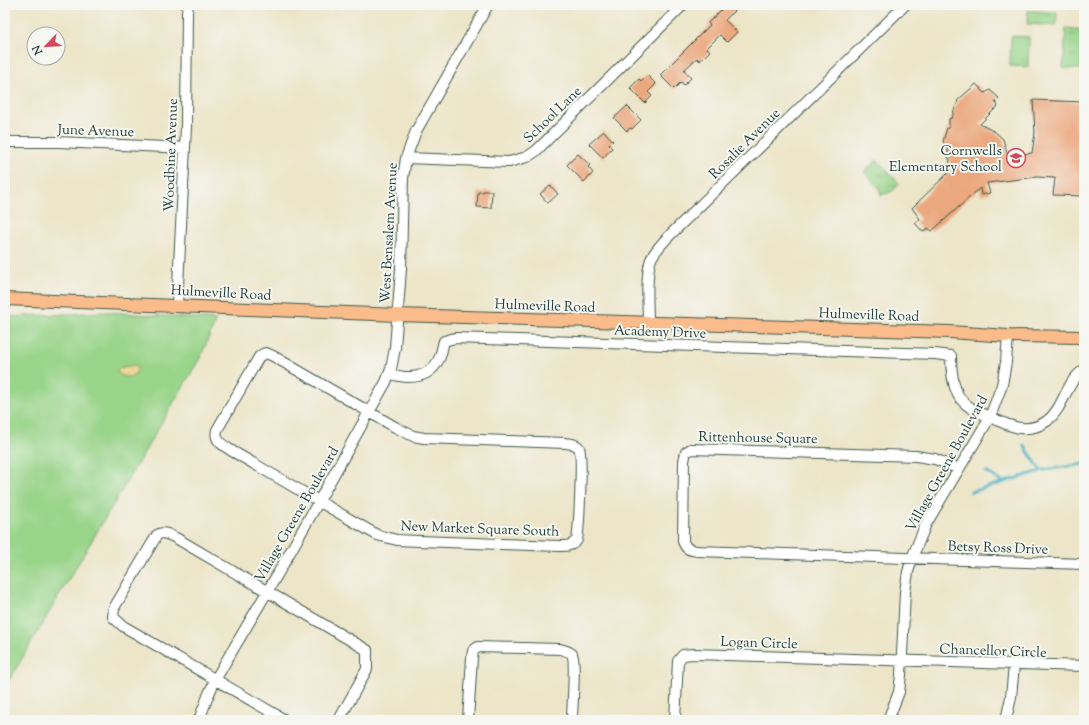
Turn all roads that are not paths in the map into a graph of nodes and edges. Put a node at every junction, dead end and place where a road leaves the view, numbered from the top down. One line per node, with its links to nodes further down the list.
1 (188, 5): 6 (street, Woodbine Avenue)
2 (488, 5): 7 (street, West Bensalem Avenue)
3 (683, 5): 7 (street, School Lane)
4 (905, 5): 11 (street, Rosalie Avenue)
5 (5, 142): 6 (street, June Avenue)
6 (185, 148): 9 (street, Woodbine Avenue)
7 (406, 158): 10 (street, West Bensalem Avenue)
8 (5, 299): 9 (main road, Hulmeville Road)
9 (177, 305): 10 (main road, Hulmeville Road)
10 (398, 315): 11 (main road, Hulmeville Road); 15 (street, Village Greene Boulevard)
11 (648, 323): 12 (main road, Hulmeville Road)
12 (1008, 336): 13 (main road, Hulmeville Road); 17 (street, Village Greene Boulevard)
13 (1084, 337)
14 (1084, 370): 17 (street)
15 (389, 374): 16 (street, Village Greene Boulevard); 17 (street, Academy Drive)
16 (370, 412): 19 (street, Village Greene Boulevard); 19 (street, New Market Square South); 19 (street, New Market Square South)
17 (990, 417): 18 (street, Village Greene Boulevard)
18 (959, 469): 20 (street, Village Greene Boulevard); 20 (street, Rittenhouse Square)
19 (319, 501): 22 (street, Village Greene Boulevard)
20 (912, 558): 21 (street, Betsy Ross Drive); 23 (street, Village Greene Boulevard)
21 (1084, 564)
22 (268, 591): 26 (street, Village Greene Boulevard); 26 (street); 29 (street)
23 (901, 661): 24 (street, Chancellor Circle); 32 (street, Logan Circle); 33 (street, Village Greene Boulevard)
24 (1014, 665): 25 (street, Chancellor Circle); 34 (street)
25 (1084, 666)
26 (216, 680): 27 (street, Village Greene Boulevard); 28 (street)
27 (199, 720)
28 (285, 720)
29 (339, 720)
30 (468, 720): 31 (street)
31 (572, 720)
32 (675, 720)
33 (888, 720)
34 (1006, 720)

